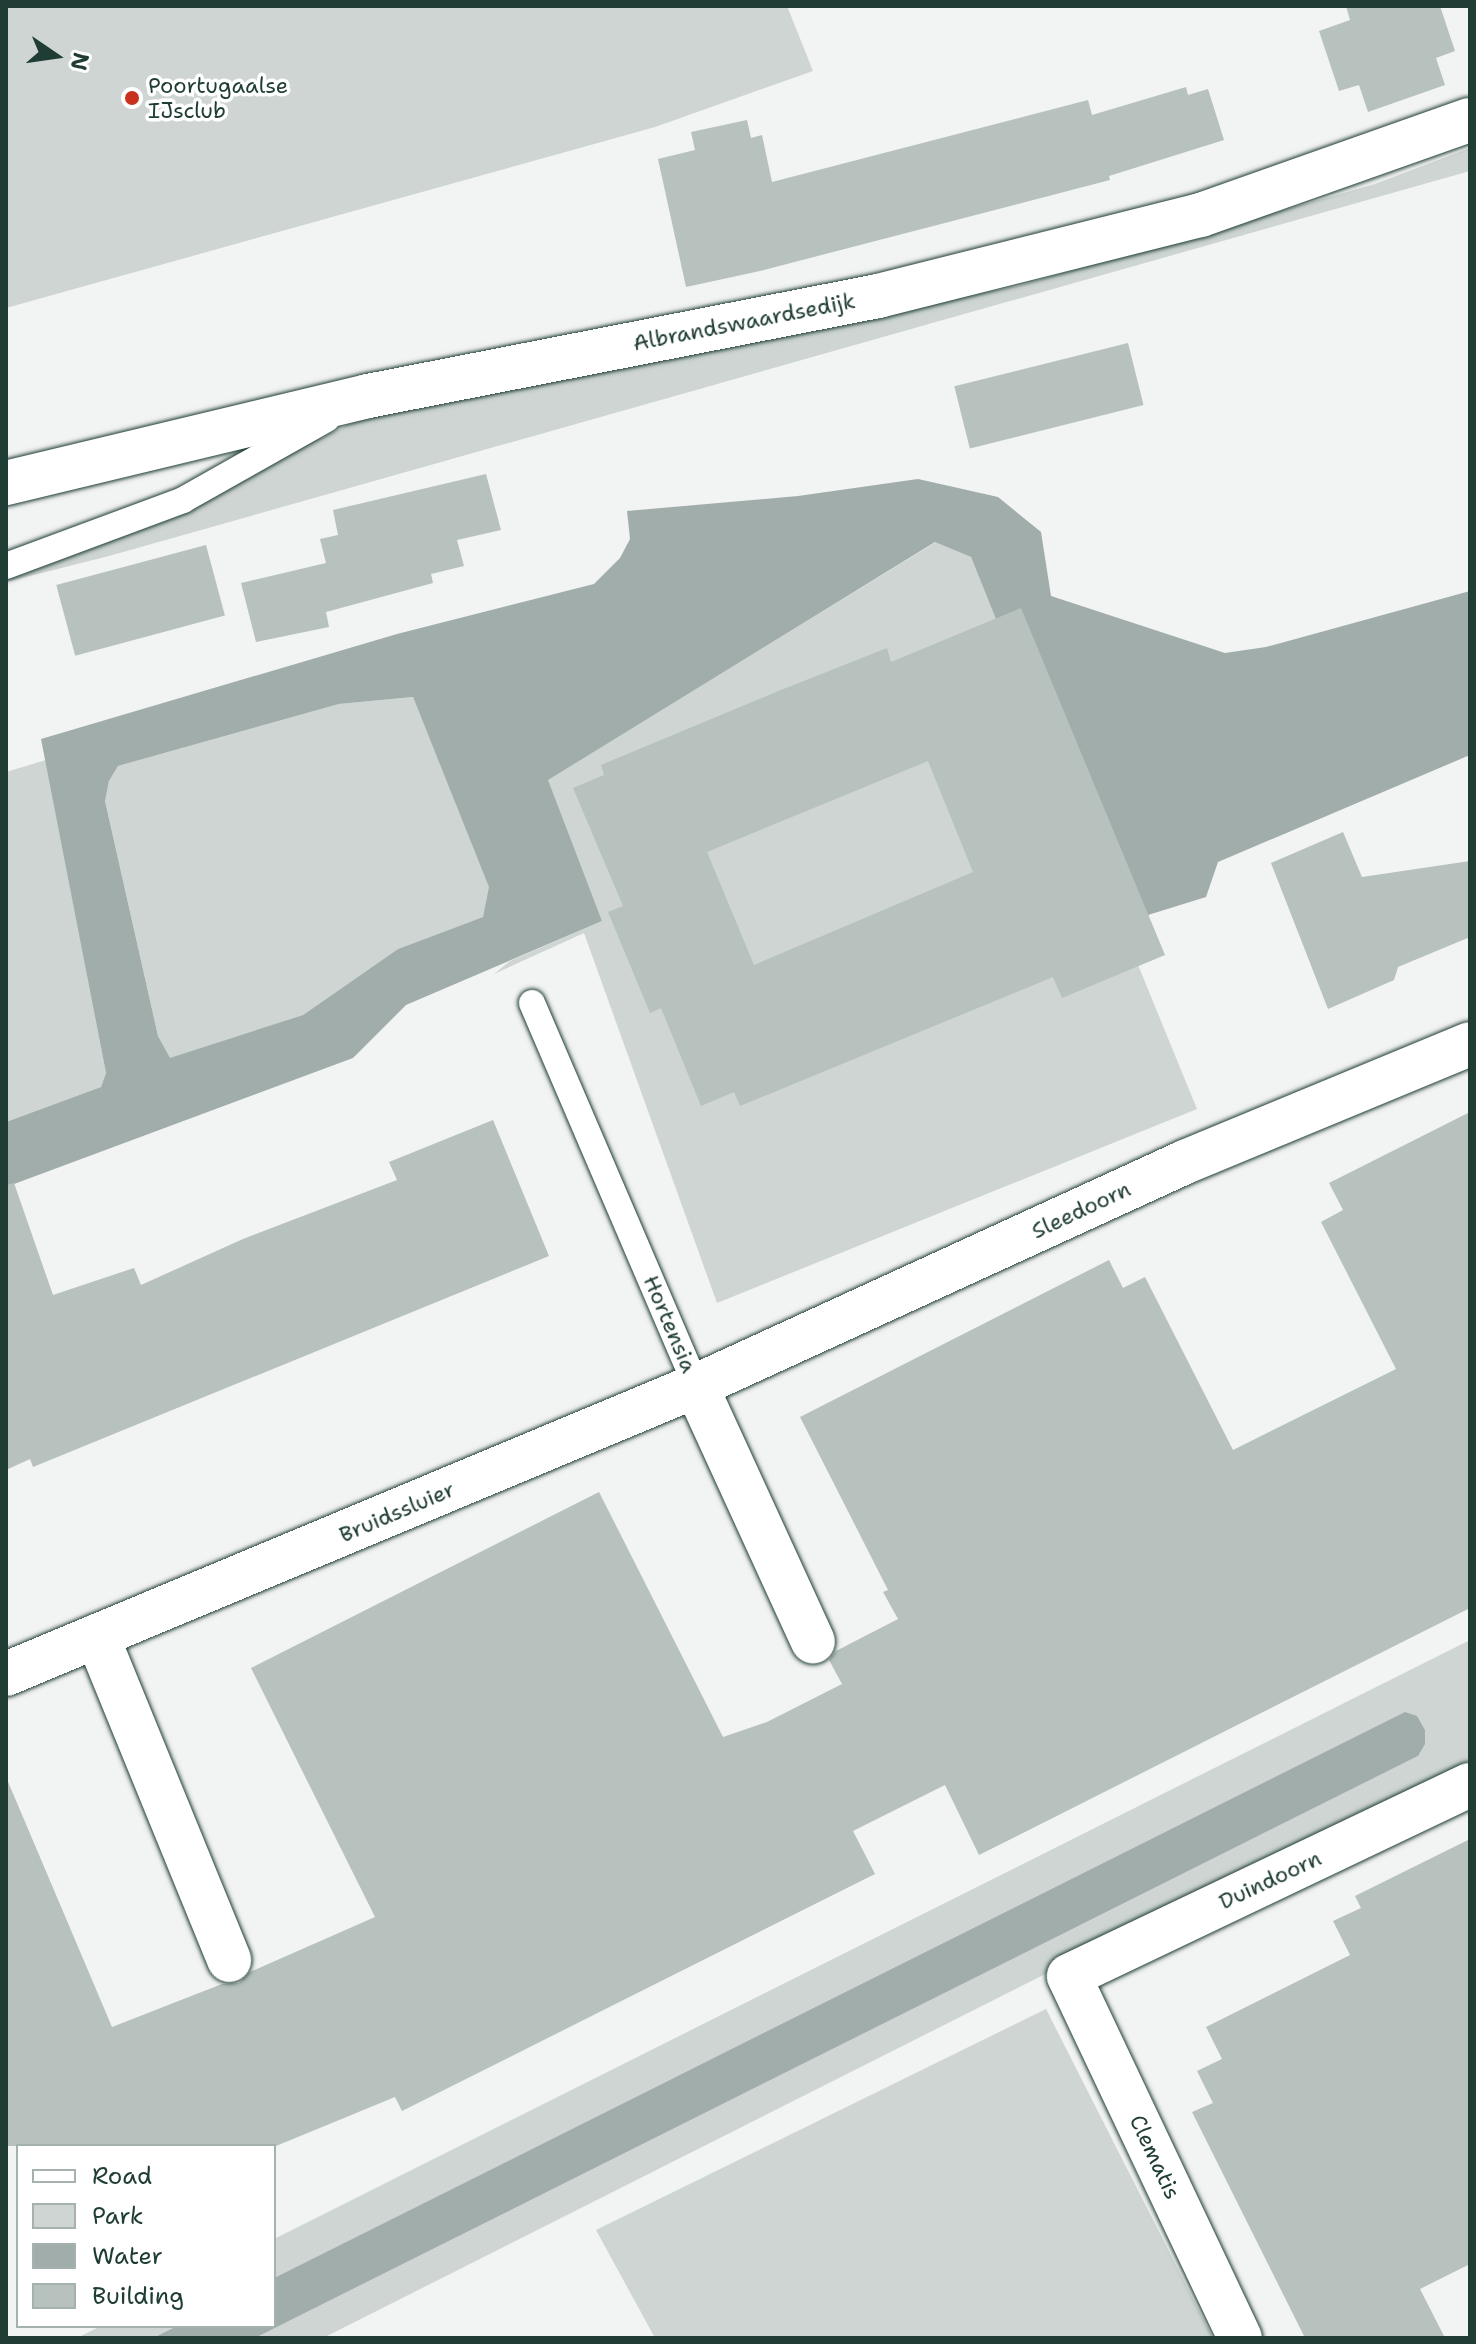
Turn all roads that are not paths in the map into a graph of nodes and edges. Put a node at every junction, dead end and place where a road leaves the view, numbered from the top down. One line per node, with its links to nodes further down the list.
1 (1470, 120): 2 (street, Albrandswaardsedijk)
2 (368, 396): 3 (street, Albrandswaardsedijk); 4 (lane)
3 (6, 483)
4 (6, 566)
5 (532, 1003): 7 (lane, Hortensia)
6 (1470, 1044): 7 (street, Sleedoorn)
7 (696, 1386): 8 (street, Bruidssluier); 9 (street, Hortensia)
8 (97, 1636): 10 (street, Bruidssluier); 12 (street)
9 (813, 1642)
10 (6, 1674)
11 (1470, 1785): 13 (street, Duindoorn)
12 (229, 1960)
13 (1069, 1976): 14 (street, Clematis)
14 (1240, 2338)

